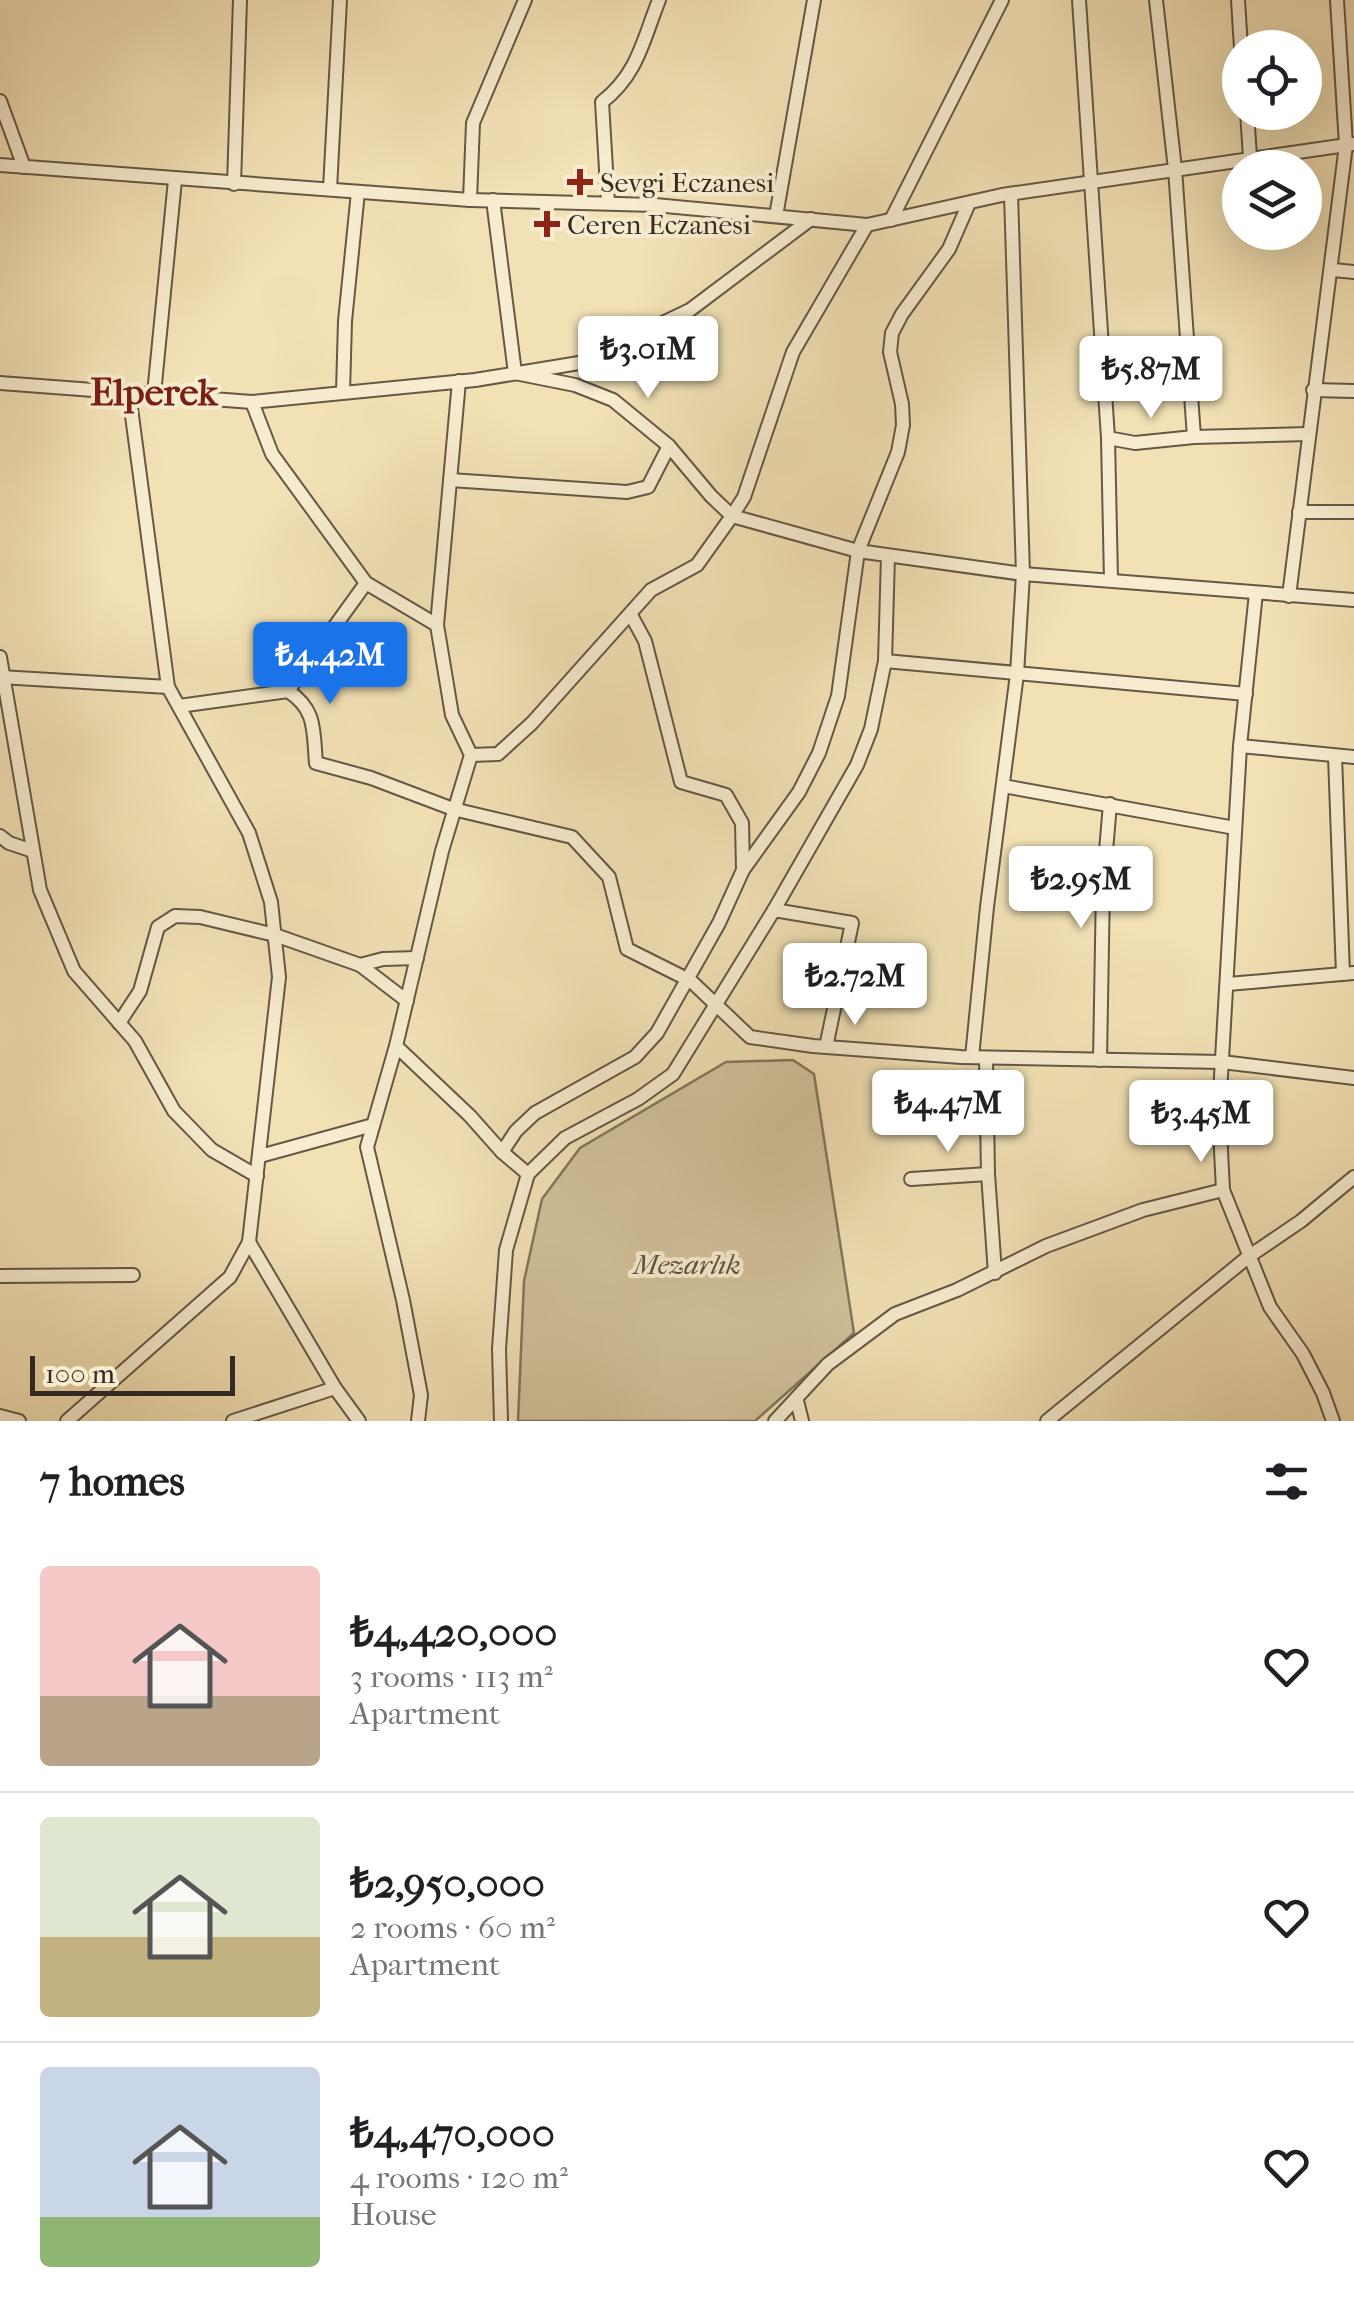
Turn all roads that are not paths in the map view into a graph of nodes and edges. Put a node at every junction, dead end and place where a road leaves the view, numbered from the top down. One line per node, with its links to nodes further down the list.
1 (240, 0): 21 (street)
2 (340, 0): 22 (street)
3 (525, 0): 25 (street)
4 (659, 0): 27 (street)
5 (814, 0): 29 (street)
6 (1002, 0): 31 (street)
7 (1078, 0): 20 (street)
8 (1156, 0): 18 (street)
9 (1238, 0): 11 (street)
10 (1336, 0): 13 (street)
11 (1240, 30)
12 (0, 100): 17 (street)
13 (1350, 145): 14 (street); 33 (street)
14 (1308, 150)
15 (1222, 161): 18 (street)
16 (0, 165): 17 (street)
17 (24, 167): 19 (street)
18 (1175, 168): 20 (street); 35 (street)
19 (175, 180): 21 (street); 44 (street)
20 (1092, 181): 24 (street); 36 (street)
21 (234, 184): 22 (street)
22 (330, 190): 23 (street)
23 (358, 192): 25 (street); 42 (street)
24 (1011, 194): 28 (street); 56 (street)
25 (470, 200): 26 (street)
26 (493, 200): 27 (street); 37 (street)
27 (608, 203): 29 (street)
28 (969, 203): 31 (street); 54 (street)
29 (776, 216): 30 (street)
30 (811, 218): 32 (street); 37 (street)
31 (891, 220): 32 (street)
32 (867, 225): 53 (street)
33 (1333, 270): 34 (street); 40 (street)
34 (1354, 272)
35 (1188, 354): 36 (street); 48 (street)
36 (1104, 359): 47 (street)
37 (515, 373): 38 (street); 49 (street)
38 (459, 381): 42 (street); 50 (street)
39 (0, 384): 43 (street)
40 (1313, 390): 41 (street); 46 (street)
41 (1354, 391)
42 (343, 392): 45 (street)
43 (129, 393): 44 (street); 68 (street)
44 (154, 394): 45 (street)
45 (252, 402): 58 (street)
46 (1308, 434): 48 (street); 51 (street)
47 (1108, 438): 48 (street); 57 (street)
48 (1194, 438)
49 (670, 446): 50 (street); 53 (street)
50 (450, 480): 63 (street)
51 (1299, 512): 52 (street); 60 (street)
52 (1354, 512)
53 (732, 516): 54 (street); 62 (street)
54 (858, 551): 55 (street); 82 (street)
55 (888, 556): 56 (street); 65 (street)
56 (1023, 574): 57 (street); 66 (street)
57 (1111, 580): 59 (street)
58 (366, 583): 63 (street); 69 (street)
59 (1256, 593): 60 (street); 70 (street)
60 (1289, 596): 61 (street)
61 (1354, 600)
62 (631, 615): 73 (street); 82 (street)
63 (437, 625): 73 (street)
64 (0, 657): 67 (street)
65 (886, 660): 66 (street); 83 (street)
66 (1018, 674): 70 (street); 76 (street)
67 (2, 677): 68 (street); 81 (street)
68 (168, 687): 71 (street)
69 (288, 691): 71 (street); 78 (street)
70 (1246, 694): 72 (street)
71 (179, 706): 84 (street)
72 (1240, 746): 74 (street); 79 (street)
73 (471, 754): 78 (street)
74 (1335, 756): 75 (street); 87 (street)
75 (1354, 758)
76 (1003, 786): 77 (street); 95 (street)
77 (1110, 804): 79 (street); 96 (street)
78 (453, 809): 85 (street); 88 (street)
79 (1236, 828): 89 (street)
80 (0, 836): 81 (street)
81 (34, 851): 92 (street)
82 (743, 870): 88 (street)
83 (774, 910): 91 (street); 94 (street)
84 (274, 936): 86 (street); 92 (street); 101 (street)
85 (417, 958): 86 (street); 90 (street)
86 (360, 966): 90 (street)
87 (1348, 974): 89 (street)
88 (687, 980): 91 (street); 100 (street)
89 (1228, 984): 97 (street)
90 (407, 1002): 93 (street)
91 (715, 1002): 94 (street); 102 (street)
92 (118, 1023): 104 (street)
93 (396, 1046): 99 (street); 100 (street)
94 (826, 1046): 95 (street)
95 (979, 1058): 96 (street); 103 (street)
96 (1100, 1060): 97 (street)
97 (1222, 1062): 98 (street); 107 (street)
98 (1354, 1078)
99 (373, 1125): 101 (street); 120 (street)
100 (502, 1152): 102 (street)
101 (260, 1156): 104 (street)
102 (528, 1174): 121 (street)
103 (988, 1174): 106 (street); 110 (street)
104 (257, 1176): 108 (street)
105 (1354, 1177): 109 (street)
106 (911, 1179)
107 (1223, 1190): 109 (street); 110 (street)
108 (249, 1242): 113 (street); 117 (street)
109 (1248, 1258): 124 (street); 125 (street)
110 (996, 1272): 114 (street)
111 (134, 1275): 112 (street)
112 (0, 1276)
113 (334, 1388): 118 (street); 119 (street)
114 (796, 1401): 122 (street); 123 (street)
115 (0, 1416): 116 (street)
116 (19, 1421)
117 (66, 1421)
118 (234, 1421)
119 (360, 1421)
120 (418, 1421)
121 (500, 1421)
122 (775, 1421)
123 (802, 1421)
124 (1047, 1421)
125 (1333, 1421)

